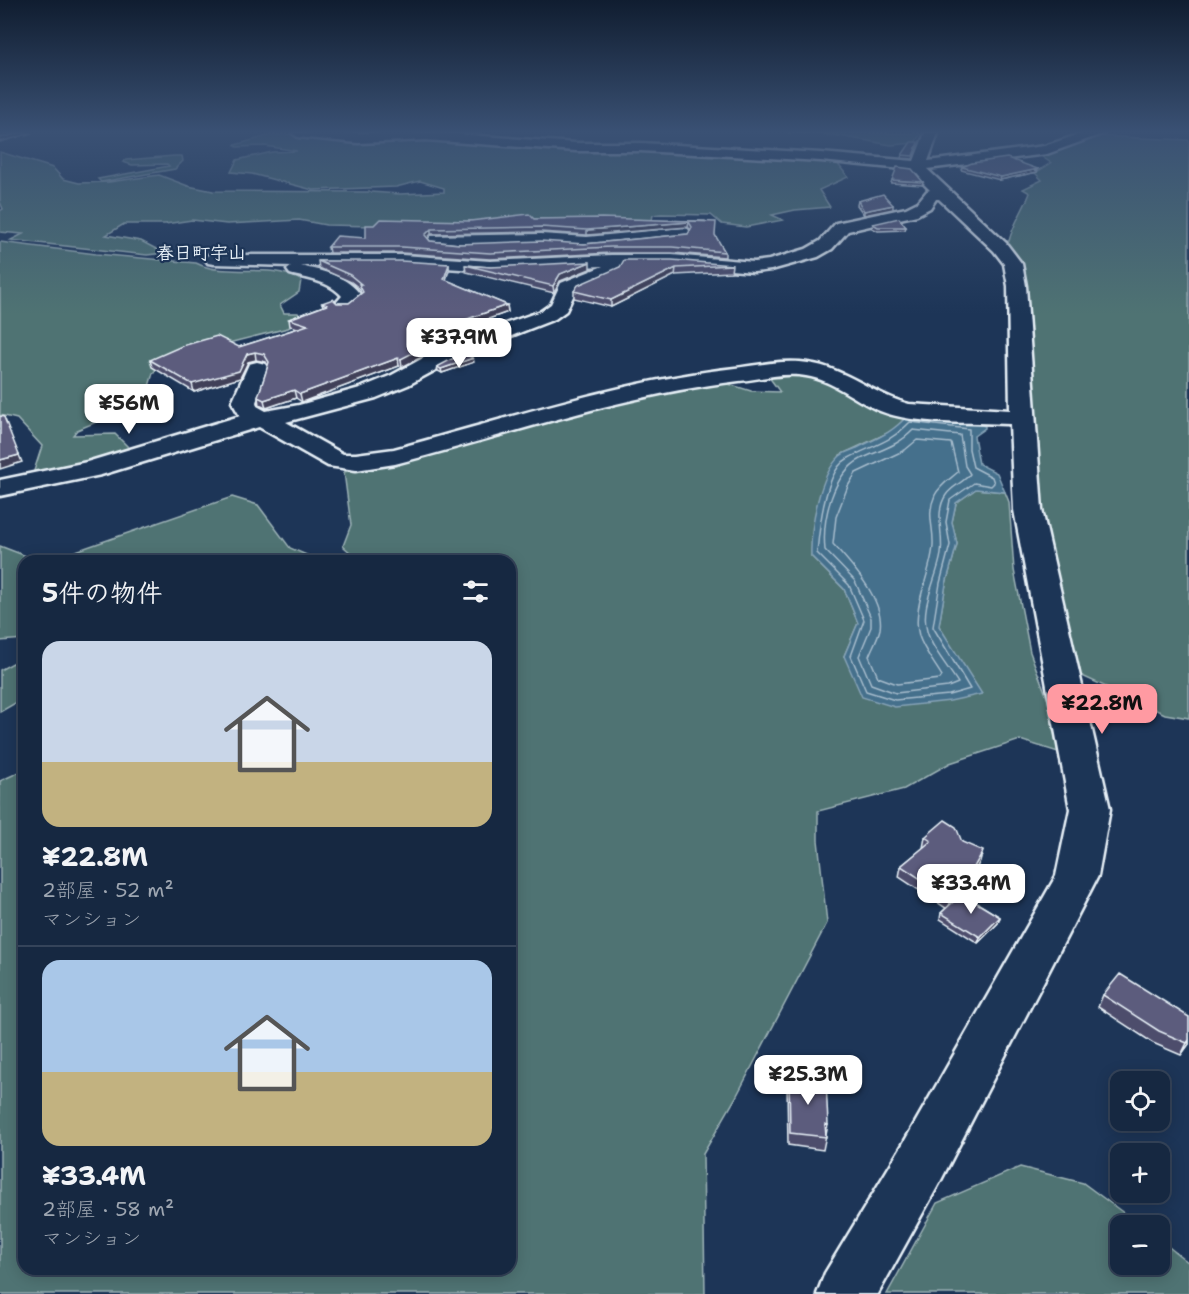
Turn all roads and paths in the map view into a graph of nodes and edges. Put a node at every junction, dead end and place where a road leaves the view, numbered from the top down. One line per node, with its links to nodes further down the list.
1 (942, 194): 8 (street); 11 (street)
2 (682, 233): 4 (street)
3 (437, 240): 4 (street)
4 (584, 241): 7 (street)
5 (342, 252): 6 (street)
6 (383, 260): 7 (street); 9 (street)
7 (588, 261): 8 (street)
8 (631, 261): 12 (street)
9 (345, 304)
10 (257, 369): 12 (street)
11 (1022, 418): 12 (street); 14 (street)
12 (262, 419): 13 (street)
13 (0, 488)
14 (846, 1294)

